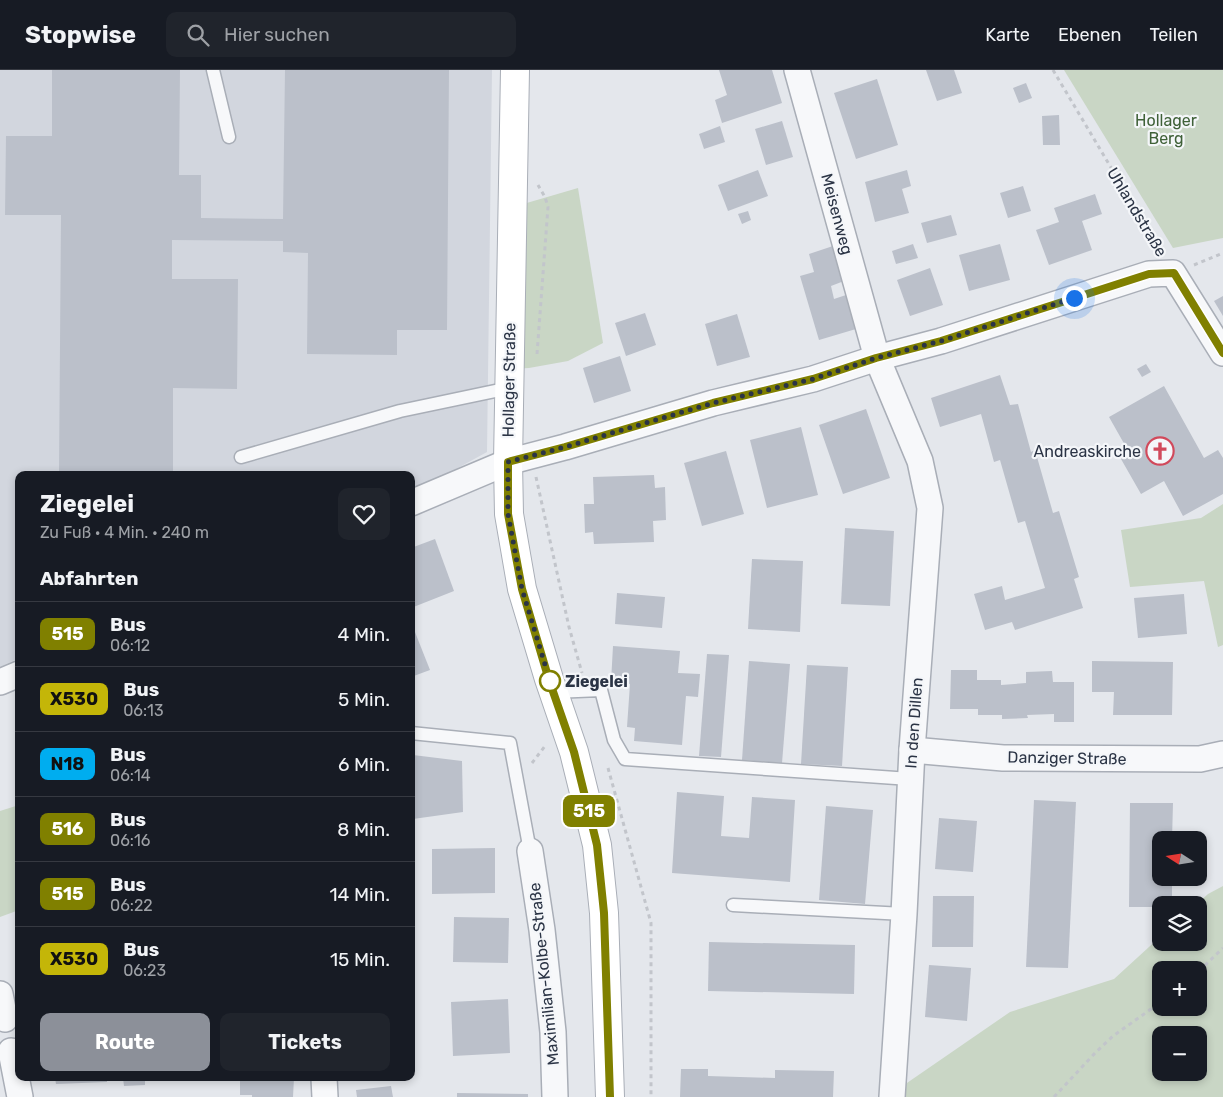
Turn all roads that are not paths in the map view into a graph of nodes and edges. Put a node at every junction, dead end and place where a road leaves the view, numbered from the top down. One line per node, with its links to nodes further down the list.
1 (213, 70): 4 (lane)
2 (515, 70): 7 (main road, Hollager Straße)
3 (797, 70): 6 (street, Meisenweg)
4 (229, 137)
5 (1223, 353): 6 (street, Uhlandstraße)
6 (876, 358): 9 (street); 15 (street, In den Dillen)
7 (509, 388): 8 (lane); 9 (main road, Hollager Straße)
8 (242, 456)
9 (519, 459): 10 (street); 13 (main road, Hollager Straße)
10 (415, 501)
11 (15, 676): 12 (street)
12 (0, 682)
13 (554, 692): 17 (lane); 30 (main road, Hollager Straße)
14 (415, 734): 18 (lane)
15 (912, 750): 16 (street, Danziger Straße); 17 (street, In den Dillen)
16 (1223, 754)
17 (910, 779): 20 (street, In den Dillen)
18 (530, 851): 29 (street, Maximilian-Kolbe-Straße)
19 (733, 905): 20 (lane)
20 (904, 914): 31 (street, In den Dillen)
21 (0, 994): 22 (street)
22 (8, 1021)
23 (10, 1049): 24 (street)
24 (15, 1073)
25 (17, 1081): 27 (street)
26 (324, 1081): 28 (street)
27 (20, 1097)
28 (325, 1097)
29 (555, 1097)
30 (610, 1097)
31 (892, 1097)

